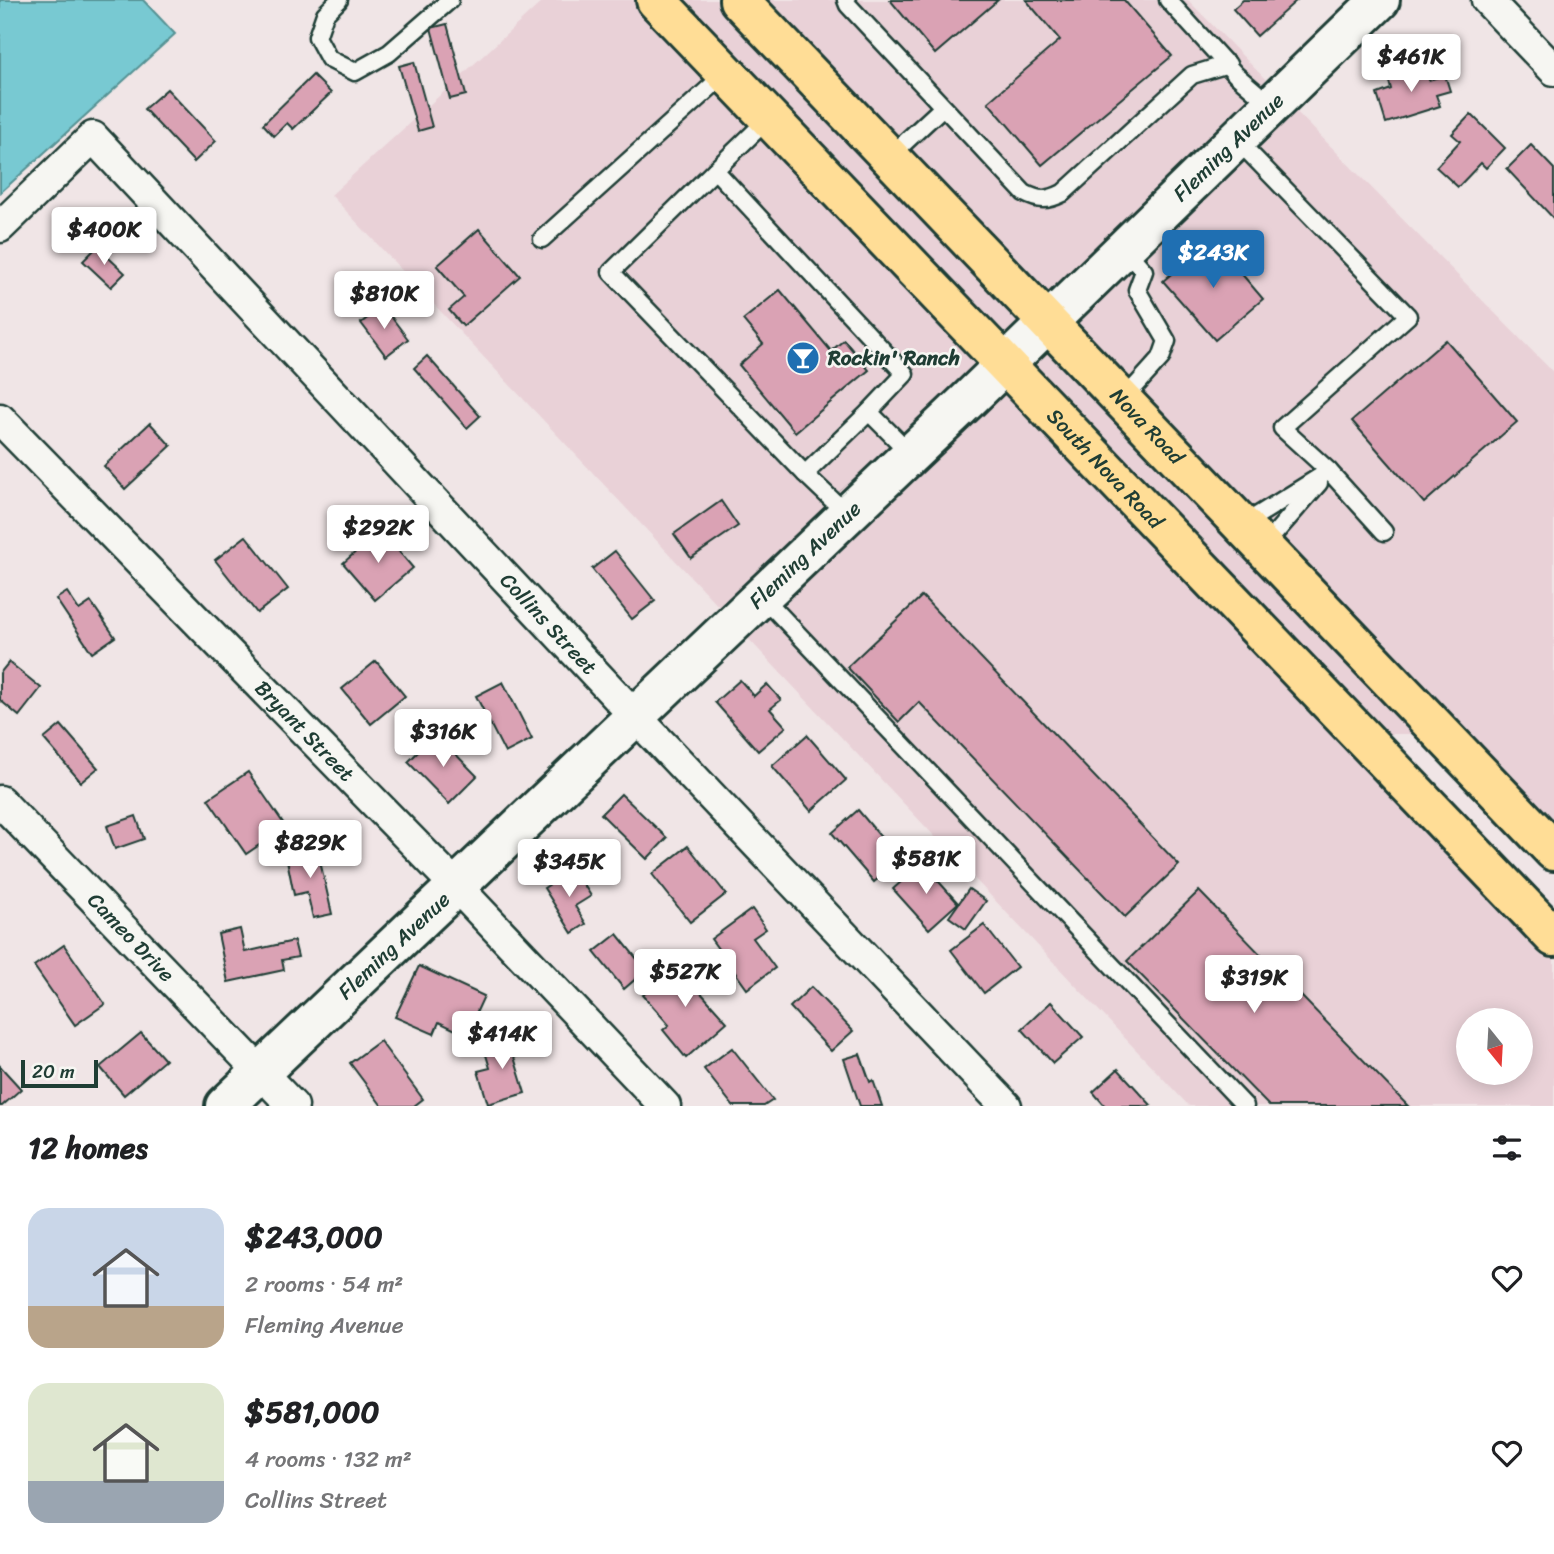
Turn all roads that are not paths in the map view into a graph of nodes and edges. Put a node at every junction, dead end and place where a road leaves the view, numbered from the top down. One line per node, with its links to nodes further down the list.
1 (339, 0): 2 (lane)
2 (450, 0)
3 (656, 0): 11 (main road, South Nova Road)
4 (739, 0): 16 (main road, Nova Road)
5 (846, 0): 13 (lane)
6 (1168, 0): 9 (lane)
7 (1380, 0): 12 (street, Fleming Avenue)
8 (1487, 0): 10 (street)
9 (1228, 64): 12 (lane); 13 (lane)
10 (1554, 70)
11 (726, 73): 14 (main road, South Nova Road); 19 (lane)
12 (1271, 105): 15 (street, Fleming Avenue)
13 (943, 107): 16 (lane)
14 (769, 118): 17 (lane); 22 (main road, South Nova Road)
15 (1236, 139): 20 (street, Fleming Avenue); 27 (lane)
16 (889, 157): 21 (main road, Nova Road)
17 (715, 170): 24 (lane); 28 (lane)
18 (0, 227): 33 (street, Collins Street)
19 (542, 239)
20 (1124, 248): 21 (street, Fleming Avenue); 23 (lane)
21 (1048, 322): 22 (street, Fleming Avenue); 23 (main road, Nova Road)
22 (1004, 364): 26 (street, Fleming Avenue); 34 (main road, South Nova Road)
23 (1123, 400): 31 (main road, Nova Road)
24 (869, 412): 26 (lane); 28 (lane)
25 (0, 419): 38 (street, Bryant Street)
26 (911, 454): 29 (street, Fleming Avenue)
27 (1329, 471): 30 (lane); 31 (lane); 31 (lane)
28 (805, 474): 29 (lane)
29 (848, 514): 32 (street, Fleming Avenue)
30 (1384, 532)
31 (1252, 536): 35 (main road, Nova Road)
32 (761, 595): 33 (street, Fleming Avenue); 45 (lane)
33 (634, 715): 38 (street, Fleming Avenue); 44 (street, Collins Street)
34 (1379, 754): 35 (main road); 39 (main road, South Nova Road)
35 (1474, 768): 37 (main road, Nova Road)
36 (0, 801): 40 (street, Cameo Drive)
37 (1554, 851)
38 (457, 887): 40 (street, Fleming Avenue); 43 (street, Bryant Street)
39 (1554, 937)
40 (261, 1072): 41 (street, Fleming Avenue); 42 (street, Cameo Drive)
41 (225, 1106)
42 (293, 1106)
43 (665, 1106)
44 (1006, 1106)
45 (1245, 1106)

